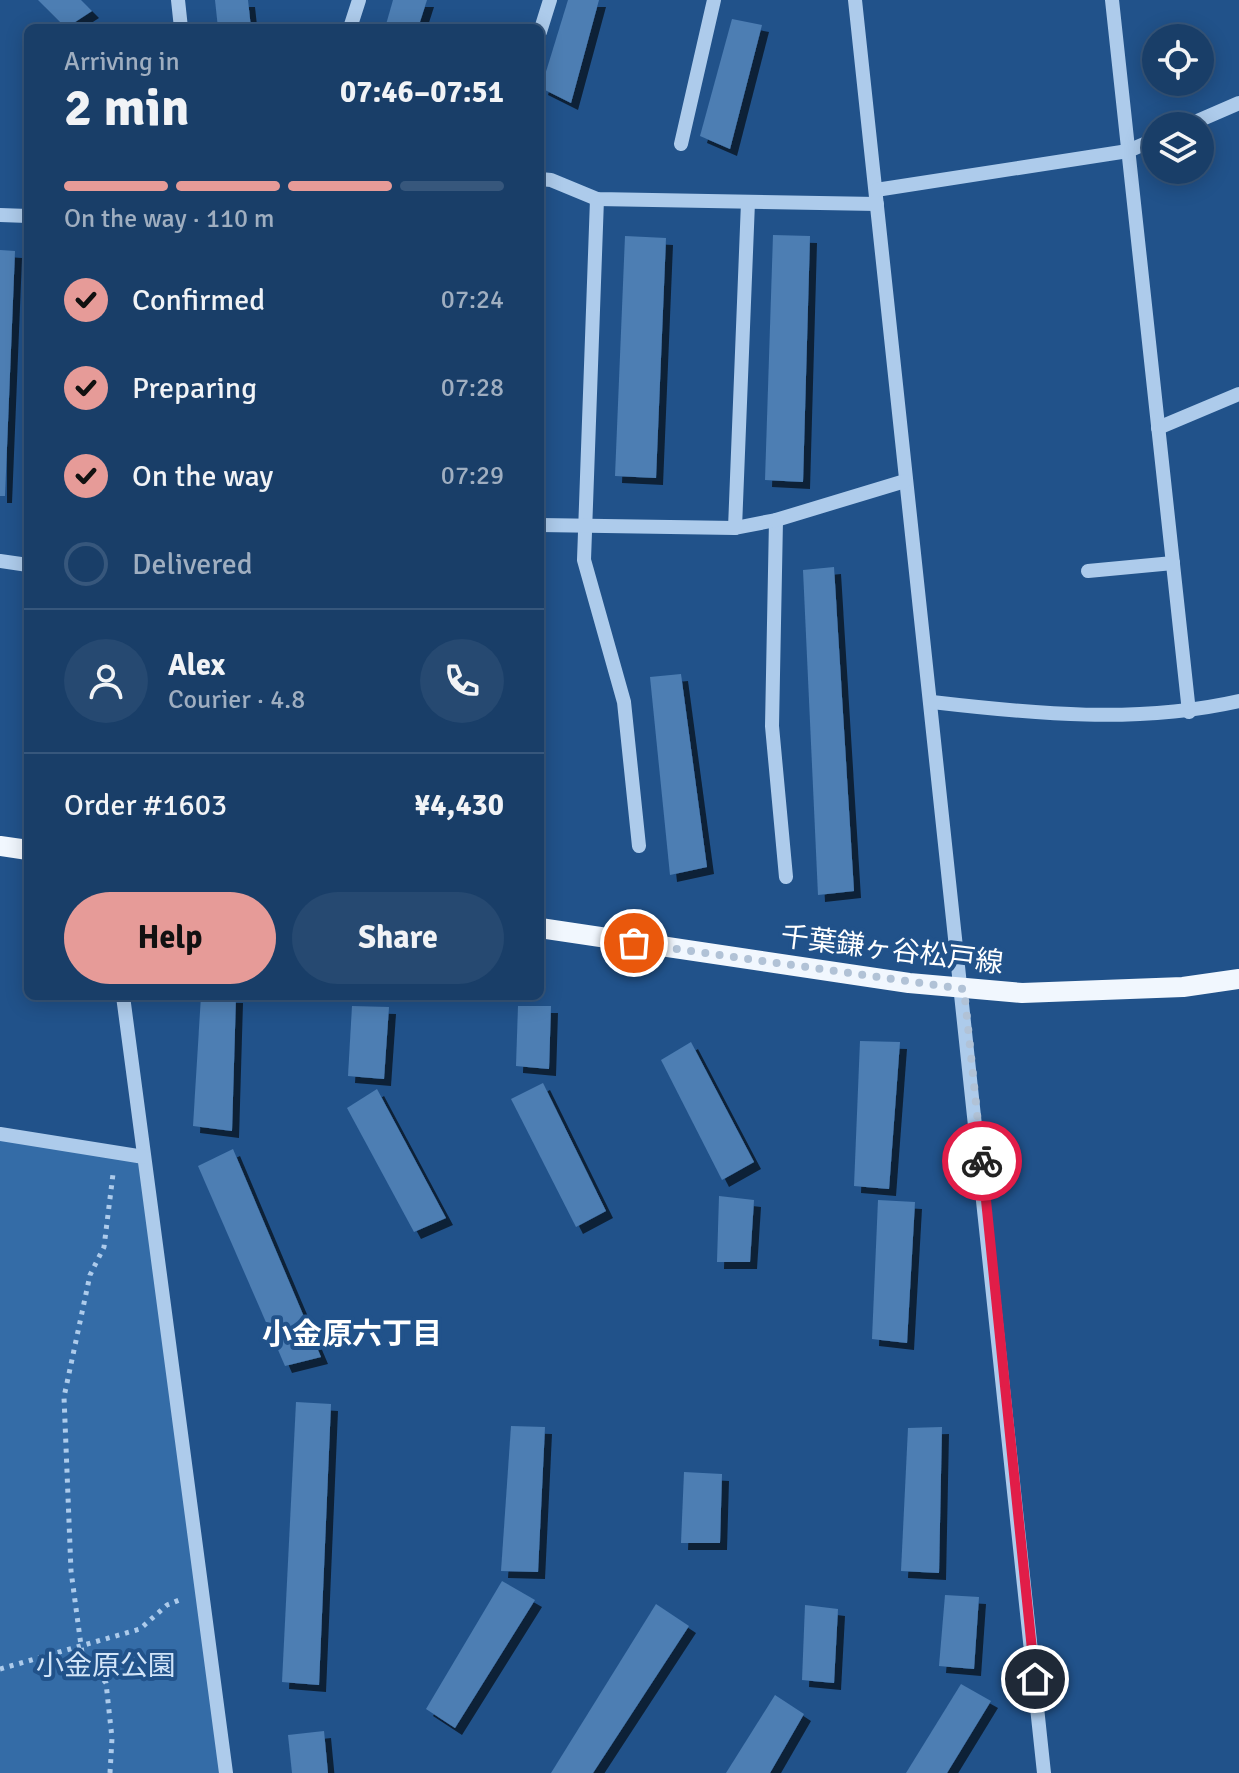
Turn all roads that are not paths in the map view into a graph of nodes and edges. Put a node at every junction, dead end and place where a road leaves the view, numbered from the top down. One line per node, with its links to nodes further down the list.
1 (178, 0): 7 (street)
2 (359, 0): 8 (street)
3 (550, 0): 9 (street)
4 (714, 0): 12 (street)
5 (855, 0): 16 (street)
6 (1112, 0): 14 (street)
7 (181, 24)
8 (351, 24)
9 (542, 24)
10 (1239, 103): 11 (street)
11 (1214, 114)
12 (681, 144)
13 (1142, 145): 14 (street)
14 (1128, 151): 16 (street); 22 (street)
15 (544, 179): 17 (street)
16 (877, 197): 18 (street); 23 (street)
17 (597, 199): 18 (street); 26 (street)
18 (748, 202): 27 (street)
19 (0, 215): 20 (street)
20 (24, 216)
21 (1239, 394): 22 (street)
22 (1158, 428): 29 (street)
23 (905, 481): 24 (street); 33 (street)
24 (776, 520): 27 (street); 38 (street)
25 (544, 525): 26 (street)
26 (584, 527): 27 (street); 36 (street)
27 (735, 528)
28 (0, 561): 30 (street)
29 (1173, 563): 31 (street); 34 (street)
30 (24, 564)
31 (1088, 571)
32 (1239, 701): 34 (street)
33 (932, 702): 34 (street); 41 (street)
34 (1189, 712)
35 (0, 846): 37 (main road)
36 (639, 846)
37 (24, 849)
38 (786, 877)
39 (544, 929): 41 (main road, 千葉鎌ヶ谷松戸線)
40 (1239, 979): 41 (main road, 千葉鎌ヶ谷松戸線)
41 (964, 989): 46 (street)
42 (124, 1000): 44 (street)
43 (0, 1134): 44 (street)
44 (144, 1157): 45 (street)
45 (226, 1773)
46 (1044, 1773)

